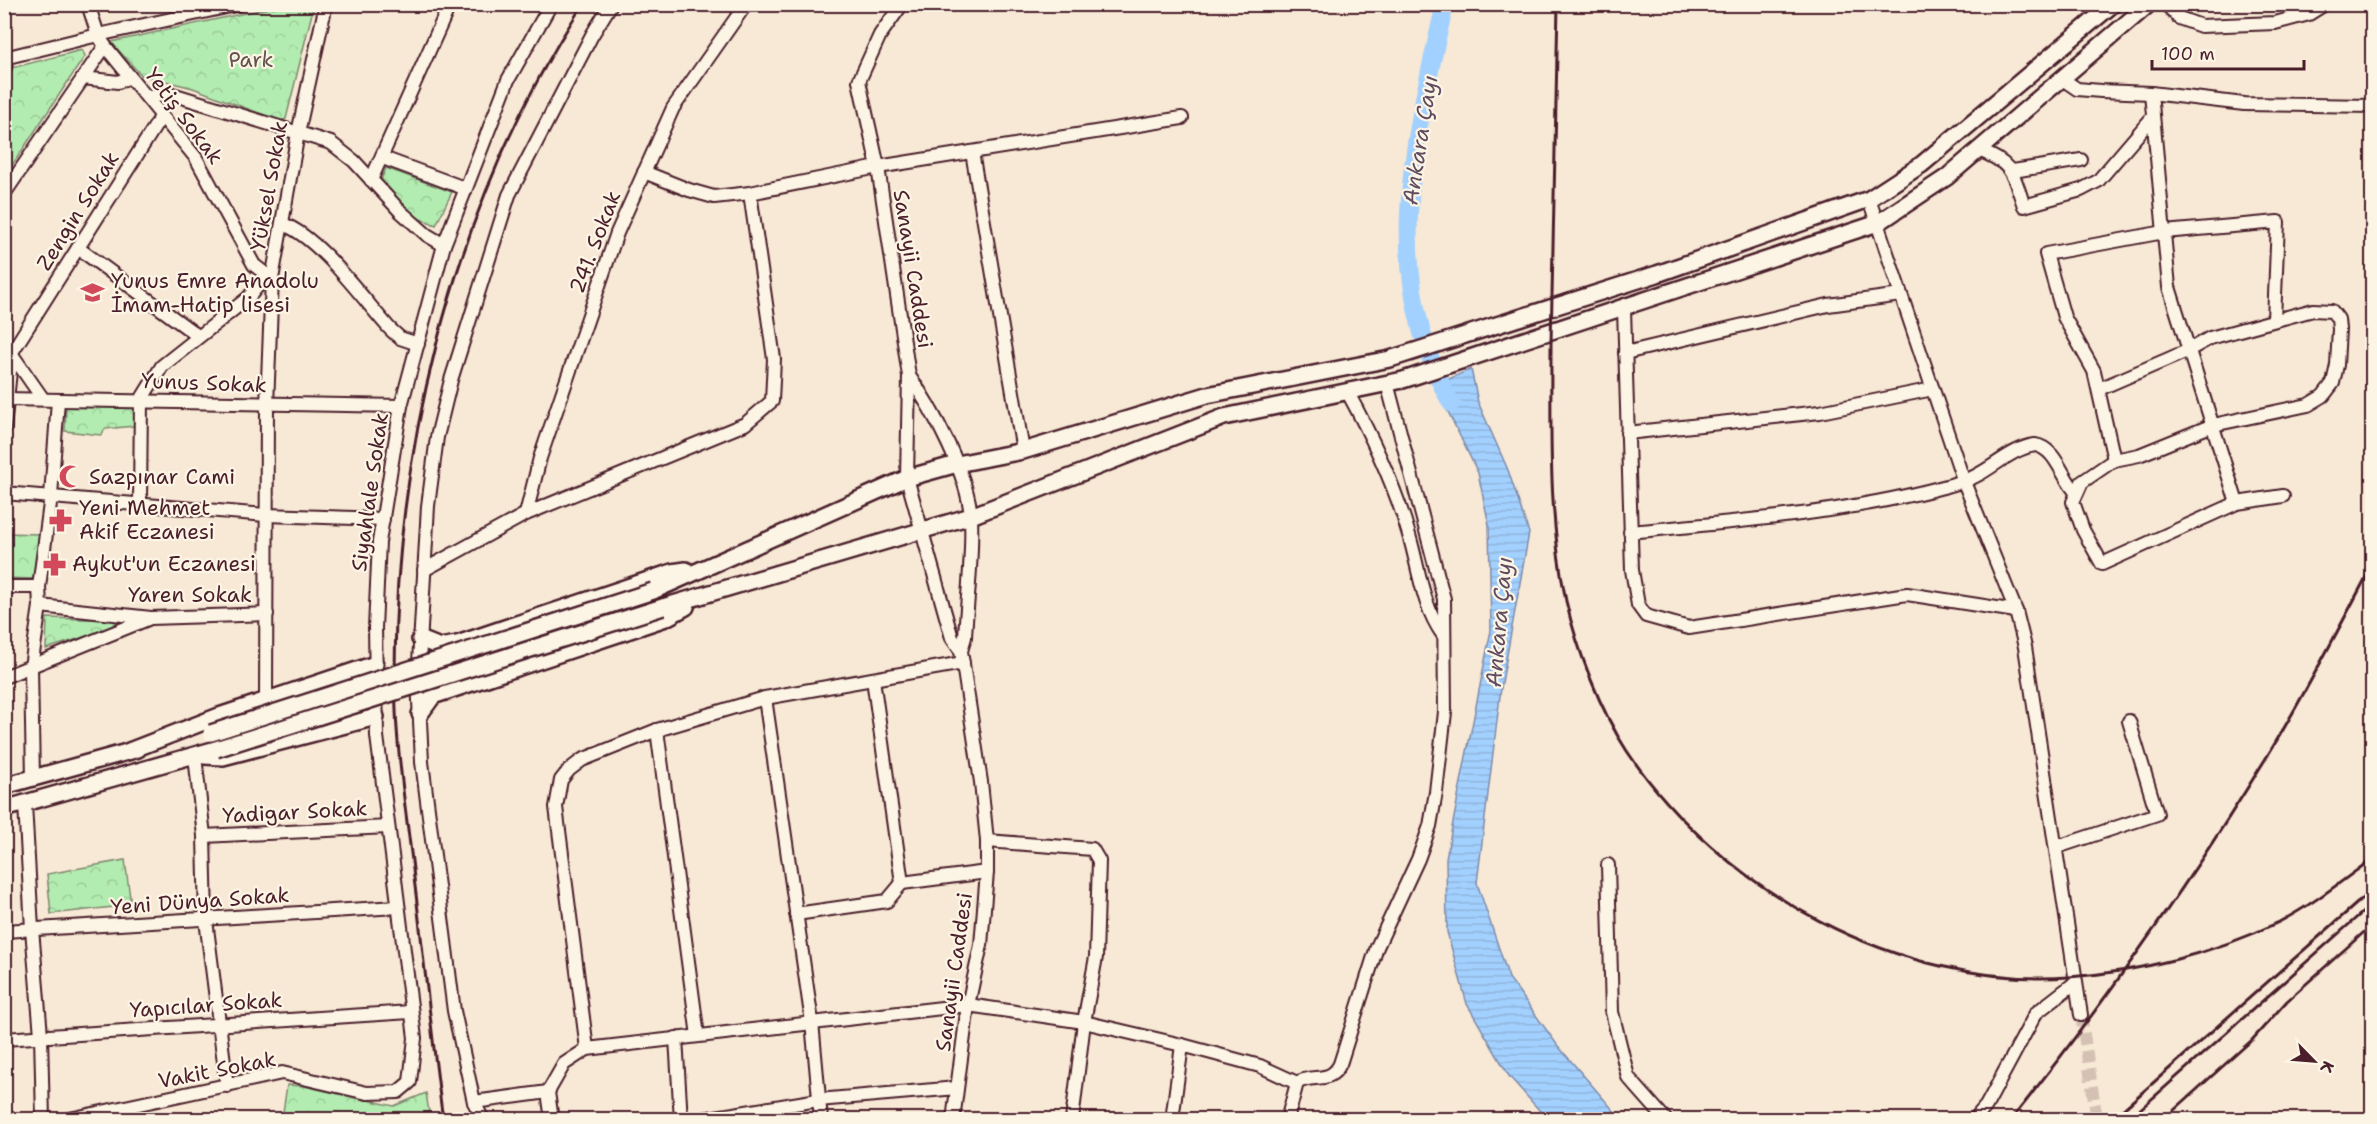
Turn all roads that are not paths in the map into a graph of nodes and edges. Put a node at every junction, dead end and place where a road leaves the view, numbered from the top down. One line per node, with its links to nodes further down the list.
1 (88, 4): 14 (street, Yetiş Sokak)
2 (240, 4): 13 (street)
3 (326, 4): 26 (street, Yüksel Sokak)
4 (450, 4): 29 (street)
5 (551, 4): 35 (street, Siyahlale Sokak)
6 (611, 4): 85 (street)
7 (746, 4): 33 (street, 241. Sokak)
8 (902, 4): 31 (street, Sanayii Caddesi)
9 (2113, 4): 38 (main road)
10 (2149, 4): 19 (main road)
11 (2166, 4): 12 (street)
12 (2325, 4)
13 (206, 8): 14 (street)
14 (98, 35): 15 (street, Yetiş Sokak); 16 (street)
15 (105, 46): 17 (street, Yetiş Sokak); 18 (street)
16 (5, 62)
17 (130, 77): 18 (street); 21 (street, Yetiş Sokak)
18 (84, 78): 37 (street)
19 (2061, 78): 20 (street); 27 (main road)
20 (2151, 93): 22 (street); 25 (street)
21 (147, 97): 23 (street, Yetiş Sokak); 26 (street)
22 (2373, 106)
23 (161, 117): 43 (street, Zengin Sokak); 44 (street, Yetiş Sokak)
24 (1182, 118): 28 (street)
25 (2152, 118): 32 (street); 41 (street)
26 (298, 133): 34 (street); 39 (street, Yüksel Sokak)
27 (1978, 150): 32 (street); 40 (main road)
28 (972, 152): 31 (street); 67 (street)
29 (383, 158): 34 (street); 35 (street)
30 (2081, 160): 32 (street)
31 (878, 167): 36 (street); 53 (street, Sanayii Caddesi)
32 (2013, 171)
33 (644, 172): 36 (street); 78 (street, 241. Sokak)
34 (372, 180): 42 (street)
35 (464, 188): 42 (street, Siyahlale Sokak)
36 (750, 193): 78 (street)
37 (4, 194)
38 (1869, 199): 40 (street); 67 (main road)
39 (283, 224): 44 (street, Yüksel Sokak); 49 (street)
40 (1878, 224): 45 (street); 46 (main road)
41 (2164, 232): 47 (street); 51 (street); 56 (street)
42 (444, 245): 49 (street, Siyahlale Sokak)
43 (78, 248): 48 (street); 50 (street, Zengin Sokak)
44 (269, 278): 48 (street); 62 (street, Yüksel Sokak)
45 (1901, 295): 52 (street); 55 (street)
46 (1624, 309): 52 (street); 54 (main road)
47 (2274, 320): 51 (street); 64 (street)
48 (198, 336): 61 (street)
49 (418, 344): 63 (street, Siyahlale Sokak)
50 (8, 348): 58 (street, Zengin Sokak); 59 (street)
51 (2187, 351): 56 (street); 64 (street)
52 (1625, 353): 66 (street)
53 (909, 376): 69 (street, Sanayii Caddesi); 70 (street, Sanayii Caddesi)
54 (1387, 383): 57 (main road); 93 (street)
55 (1933, 389): 66 (street); 71 (street)
56 (2099, 389): 68 (street)
57 (1347, 392): 80 (main road); 93 (street)
58 (5, 399): 59 (street, Yunus Sokak); 65 (street, Zengin Sokak)
59 (43, 399): 60 (street, Yunus Sokak)
60 (58, 400): 61 (street, Yunus Sokak); 74 (street)
61 (141, 400): 62 (street, Yunus Sokak); 76 (street)
62 (267, 405): 63 (street, Yunus Sokak); 79 (street, Yüksel Sokak)
63 (401, 406): 81 (street, Siyahlale Sokak)
64 (2213, 425): 68 (street); 77 (street)
65 (4, 429)
66 (1627, 433): 83 (street)
67 (1023, 451): 69 (main road)
68 (2114, 460): 72 (street)
69 (957, 464): 70 (main road); 80 (street, Sanayii Caddesi)
70 (907, 478): 82 (street, Sanayii Caddesi); 84 (main road)
71 (1964, 482): 72 (street); 83 (street); 90 (street)
72 (2076, 492): 77 (street)
73 (4, 493): 74 (street)
74 (51, 496): 76 (street); 86 (street)
75 (2283, 496): 77 (street)
76 (140, 502): 79 (street)
77 (2237, 503)
78 (526, 514): 85 (street)
79 (266, 515): 81 (street); 91 (street, Yüksel Sokak)
80 (971, 516): 82 (main road); 96 (street, Sanayii Caddesi)
81 (383, 519): 97 (street, Siyahlale Sokak)
82 (920, 532): 88 (main road); 96 (street, Sanayii Caddesi)
83 (1630, 532): 90 (street)
84 (713, 566): 95 (main road); 110 (main road, bridge)
85 (424, 570): 94 (street)
86 (39, 587): 87 (street); 89 (street)
87 (4, 588)
88 (723, 588): 100 (main road); 111 (main road, bridge)
89 (40, 606): 92 (street, Yaren Sokak); 98 (street)
90 (2016, 611): 119 (street)
91 (267, 614): 92 (street, Yaren Sokak); 104 (street, Yüksel Sokak)
92 (151, 618): 98 (street)
93 (1443, 635): 141 (street)
94 (420, 639): 95 (main road); 105 (street)
95 (457, 644): 100 (main road)
96 (962, 657): 101 (street); 118 (street, Sanayii Caddesi)
97 (375, 664): 102 (main road); 106 (street, Siyahlale Sokak)
98 (31, 667): 99 (street); 112 (street)
99 (4, 677)
100 (482, 679): 105 (main road)
101 (873, 679): 103 (street); 122 (street)
102 (318, 685): 104 (main road); 108 (main road)
103 (765, 698): 109 (street); 124 (street)
104 (266, 701): 110 (main road)
105 (420, 714): 146 (street)
106 (376, 717): 108 (main road); 116 (street, Siyahlale Sokak)
107 (2129, 721): 119 (street)
108 (332, 729): 111 (main road)
109 (657, 730): 136 (street); 140 (street)
110 (129, 751): 112 (main road)
111 (195, 756): 114 (main road); 117 (street)
112 (33, 779): 113 (main road)
113 (4, 786)
114 (25, 804): 115 (main road); 126 (street)
115 (4, 809)
116 (388, 827): 117 (street, Yadigar Sokak); 123 (street, Siyahlale Sokak)
117 (204, 836): 125 (street)
118 (987, 841): 121 (street, Sanayii Caddesi); 133 (street)
119 (2057, 847): 128 (street)
120 (1608, 865): 158 (street)
121 (987, 872): 122 (street); 129 (street, Sanayii Caddesi)
122 (902, 883): 124 (street)
123 (397, 907): 125 (street, Yeni Dünya Sokak); 130 (street, Siyahlale Sokak)
124 (796, 914): 132 (street)
125 (206, 920): 126 (street, Yeni Dünya Sokak); 134 (street)
126 (32, 930): 127 (street, Yeni Dünya Sokak); 135 (street)
127 (4, 931)
128 (2076, 982): 131 (street); 159 (street)
129 (968, 1005): 132 (street); 133 (street); 143 (street, Sanayii Caddesi)
130 (410, 1012): 134 (street, Yapıcılar Sokak); 142 (street, Vakit Sokak)
131 (2081, 1015)
132 (812, 1022): 136 (street); 145 (street)
133 (1084, 1022): 139 (street); 155 (street)
134 (220, 1023): 135 (street, Yapıcılar Sokak); 142 (street)
135 (41, 1035): 138 (street, Yapıcılar Sokak); 147 (street)
136 (698, 1036): 137 (street)
137 (676, 1038): 140 (street); 151 (street)
138 (4, 1039)
139 (1182, 1045): 141 (street); 156 (street)
140 (587, 1049): 144 (street)
141 (1297, 1083): 157 (street)
142 (227, 1086): 148 (street, Vakit Sokak)
143 (957, 1088): 145 (street); 154 (street, Sanayii Caddesi)
144 (548, 1092): 146 (street); 150 (street)
145 (818, 1100): 152 (street); 153 (street)
146 (474, 1102): 149 (street)
147 (44, 1119)
148 (65, 1119)
149 (483, 1119)
150 (552, 1119)
151 (681, 1119)
152 (697, 1119)
153 (821, 1119)
154 (953, 1119)
155 (1072, 1119)
156 (1172, 1119)
157 (1287, 1119)
158 (1666, 1119)
159 (1974, 1119)

